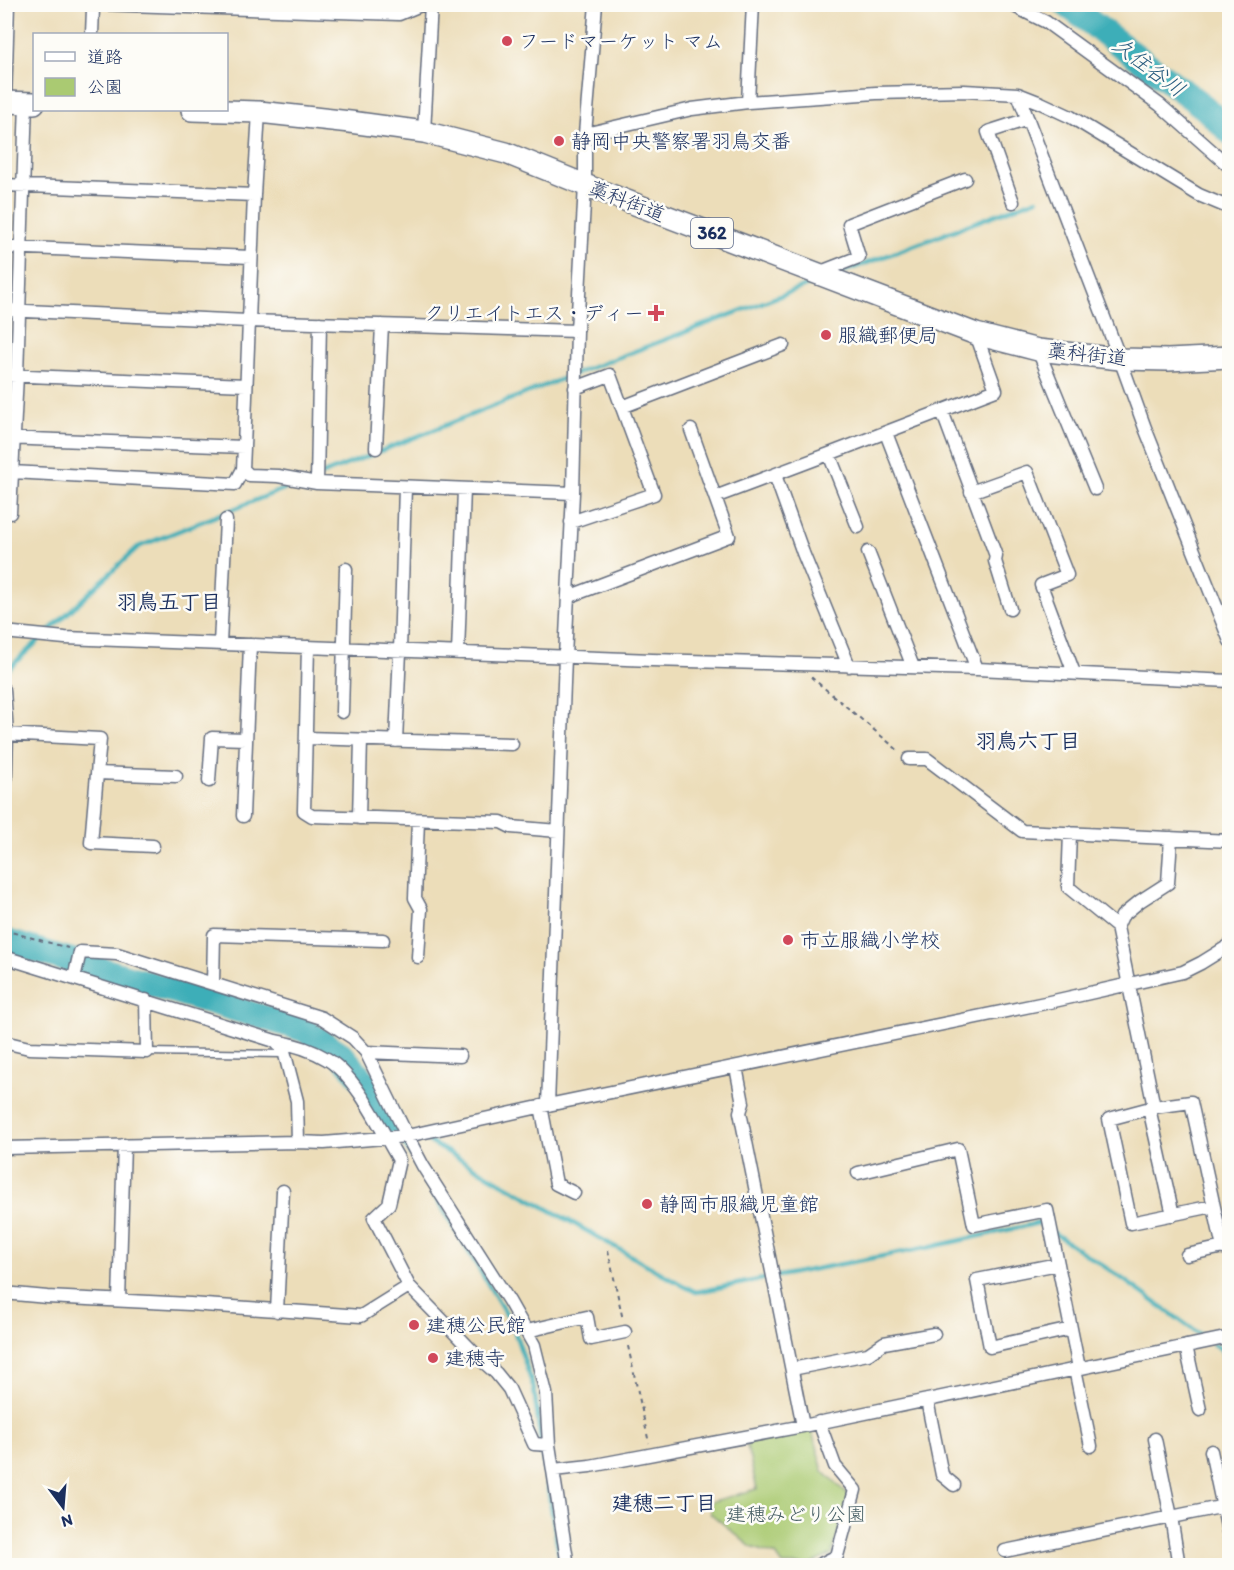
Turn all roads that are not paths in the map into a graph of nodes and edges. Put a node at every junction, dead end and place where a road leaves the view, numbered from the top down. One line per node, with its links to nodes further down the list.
1 (8, 4): 10 (street)
2 (423, 4): 7 (street)
3 (431, 4): 16 (street)
4 (596, 4): 17 (street)
5 (753, 4): 11 (street)
6 (1010, 4): 18 (street)
7 (97, 5): 8 (street)
8 (92, 33)
9 (1018, 94): 11 (street); 15 (street); 25 (street)
10 (5, 102): 12 (highway)
11 (748, 102): 17 (street)
12 (30, 103): 22 (street)
13 (226, 111): 14 (highway, 藁科街道 / 362)
14 (259, 112): 16 (highway, 藁科街道 / 362); 23 (street)
15 (1028, 119): 24 (street); 40 (street)
16 (424, 132): 21 (highway, 藁科街道 / 362)
17 (585, 134): 21 (street)
18 (1230, 166)
19 (965, 179): 29 (street)
20 (4, 185): 22 (street)
21 (585, 185): 29 (highway, 藁科街道 / 362); 35 (street)
22 (23, 186): 23 (street); 27 (street)
23 (254, 195): 28 (street)
24 (1013, 202)
25 (1230, 208)
26 (4, 247): 27 (street)
27 (21, 247): 28 (street); 31 (street)
28 (251, 257): 32 (street)
29 (817, 273): 36 (highway, 藁科街道 / 362)
30 (4, 310): 31 (street)
31 (19, 310): 32 (street); 41 (street)
32 (248, 321): 33 (street); 42 (street)
33 (320, 323): 34 (street); 55 (street)
34 (382, 325): 35 (street); 50 (street)
35 (577, 331): 43 (street)
36 (976, 334): 38 (highway, 藁科街道 / 362); 45 (street)
37 (783, 345): 44 (street)
38 (1038, 350): 40 (highway, 藁科街道 / 362); 58 (street)
39 (1230, 357): 40 (highway, 藁科街道 / 362)
40 (1120, 359): 71 (street)
41 (11, 375): 42 (street); 48 (street)
42 (246, 385): 49 (street)
43 (575, 388): 44 (street); 60 (street)
44 (622, 407): 64 (street)
45 (942, 411): 47 (street); 59 (street)
46 (691, 430): 61 (street)
47 (886, 433): 51 (street); 81 (street)
48 (10, 438): 49 (street); 53 (street)
49 (244, 447): 52 (street)
50 (376, 448)
51 (830, 454): 54 (street); 65 (street)
52 (243, 469): 53 (street); 55 (street)
53 (12, 472): 62 (street)
54 (775, 475): 61 (street); 79 (street)
55 (317, 483): 56 (street)
56 (405, 487): 57 (street); 76 (street)
57 (464, 489): 60 (street); 77 (street)
58 (1095, 489)
59 (971, 492): 69 (street); 82 (street)
60 (573, 493): 64 (street)
61 (715, 497): 68 (street)
62 (4, 512)
63 (226, 520): 72 (street)
64 (571, 522): 68 (street)
65 (858, 527)
66 (868, 552): 80 (street)
67 (346, 569): 75 (street)
68 (568, 597): 78 (street)
69 (1010, 609)
70 (4, 632): 72 (street)
71 (1230, 642)
72 (220, 644): 73 (street)
73 (250, 645): 74 (street); 88 (street)
74 (308, 647): 75 (street); 87 (street)
75 (343, 649): 76 (street); 85 (street)
76 (400, 651): 77 (street); 90 (street)
77 (458, 653): 78 (street)
78 (565, 657): 79 (street); 100 (street)
79 (849, 666): 80 (street)
80 (913, 667): 81 (street)
81 (976, 669): 82 (street)
82 (1074, 673): 83 (street)
83 (1230, 681)
84 (4, 690): 86 (street)
85 (342, 712)
86 (6, 734): 93 (street); 96 (street)
87 (306, 738): 89 (street); 98 (street)
88 (246, 739): 95 (street); 97 (street)
89 (361, 740): 90 (street); 98 (street)
90 (396, 741): 91 (street)
91 (512, 744)
92 (909, 759): 101 (street)
93 (97, 773): 94 (street); 104 (street)
94 (176, 776)
95 (209, 781)
96 (5, 805)
97 (243, 816)
98 (359, 818): 99 (street)
99 (418, 820): 100 (street); 109 (street)
100 (558, 831): 121 (street)
101 (1070, 833): 102 (street); 105 (street)
102 (1171, 838): 103 (street); 105 (street)
103 (1230, 841)
104 (153, 846)
105 (1118, 927): 112 (street)
106 (383, 940): 111 (street)
107 (1230, 945): 112 (street)
108 (4, 957): 110 (street)
109 (418, 957)
110 (74, 978): 111 (street); 113 (street)
111 (213, 984): 117 (street)
112 (1129, 984): 120 (street); 122 (street)
113 (146, 1000): 114 (street); 116 (street)
114 (275, 1041): 118 (street); 124 (street)
115 (4, 1042): 116 (street)
116 (147, 1052): 118 (lane)
117 (366, 1052): 119 (street); 123 (street)
118 (285, 1054): 125 (street)
119 (460, 1056)
120 (736, 1067): 121 (street); 146 (street)
121 (544, 1106): 123 (street); 130 (street)
122 (1152, 1108): 131 (street); 132 (street); 132 (street)
123 (407, 1136): 124 (street); 141 (street)
124 (386, 1138): 125 (street); 136 (street)
125 (298, 1142): 126 (street)
126 (124, 1145): 127 (street); 138 (street)
127 (4, 1148)
128 (858, 1173): 135 (street)
129 (284, 1191): 139 (street)
130 (574, 1193)
131 (1214, 1206): 132 (street); 133 (street)
132 (1173, 1215)
133 (1226, 1247): 134 (street)
134 (1187, 1255)
135 (1058, 1264): 140 (street); 140 (street)
136 (409, 1286): 139 (street); 153 (street)
137 (4, 1293): 138 (street)
138 (119, 1300): 139 (street)
139 (277, 1311)
140 (1071, 1329): 147 (street)
141 (527, 1331): 142 (street); 153 (street)
142 (625, 1332)
143 (934, 1334): 146 (street)
144 (1230, 1337): 145 (street)
145 (1186, 1346): 147 (street); 149 (street)
146 (792, 1369): 151 (street)
147 (1077, 1369): 148 (street); 154 (street)
148 (927, 1400): 150 (street); 157 (street)
149 (1200, 1410)
150 (819, 1422): 151 (street); 163 (street)
151 (803, 1426): 156 (street)
152 (1155, 1439): 159 (street)
153 (549, 1445): 156 (street)
154 (1091, 1446)
155 (1211, 1451): 158 (street)
156 (553, 1470): 162 (street)
157 (954, 1485)
158 (1226, 1506): 159 (street); 160 (street)
159 (1171, 1517): 161 (street); 164 (street)
160 (1230, 1540)
161 (1005, 1551)
162 (568, 1566)
163 (817, 1566)
164 (1179, 1566)

